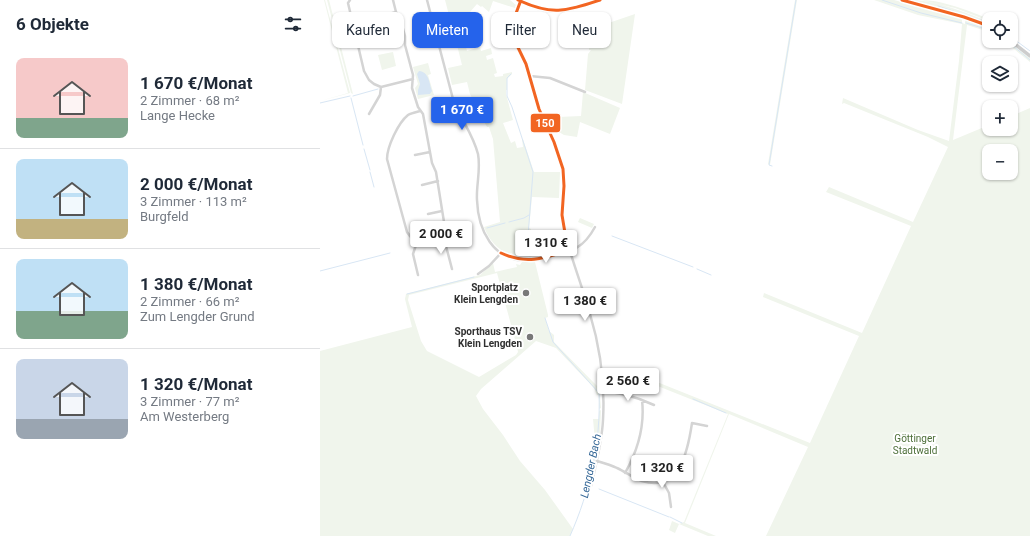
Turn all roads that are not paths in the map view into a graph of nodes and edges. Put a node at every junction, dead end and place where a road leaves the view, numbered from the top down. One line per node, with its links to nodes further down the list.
1 (350, 0): 7 (street)
2 (393, 0): 8 (street)
3 (427, 0): 31 (street)
4 (519, 0): 5 (main road); 15 (street)
5 (600, 0)
6 (902, 0): 9 (main road)
7 (350, 12)
8 (396, 12)
9 (982, 23)
10 (404, 32): 11 (street)
11 (405, 36): 16 (street)
12 (1018, 47): 14 (main road)
13 (359, 48): 17 (street)
14 (1030, 56)
15 (530, 76): 18 (street); 30 (street)
16 (413, 79): 17 (street); 19 (street)
17 (382, 86): 20 (street)
18 (585, 92)
19 (420, 111): 21 (street); 29 (street)
20 (369, 114)
21 (430, 152): 22 (street); 23 (street)
22 (415, 155)
23 (438, 181): 24 (street); 25 (street)
24 (422, 185)
25 (442, 212): 26 (street); 28 (street)
26 (428, 214)
27 (595, 227): 30 (street)
28 (439, 237): 29 (street); 32 (street)
29 (417, 242): 34 (street)
30 (570, 250): 31 (street); 35 (street)
31 (501, 253): 33 (street)
32 (452, 268)
33 (478, 274)
34 (418, 275)
35 (603, 392): 36 (street); 39 (street)
36 (642, 400): 37 (street); 40 (street)
37 (654, 405)
38 (707, 426): 41 (street)
39 (597, 461): 40 (street); 42 (street)
40 (625, 473): 41 (street)
41 (663, 482): 43 (street)
42 (591, 486)
43 (671, 507)

